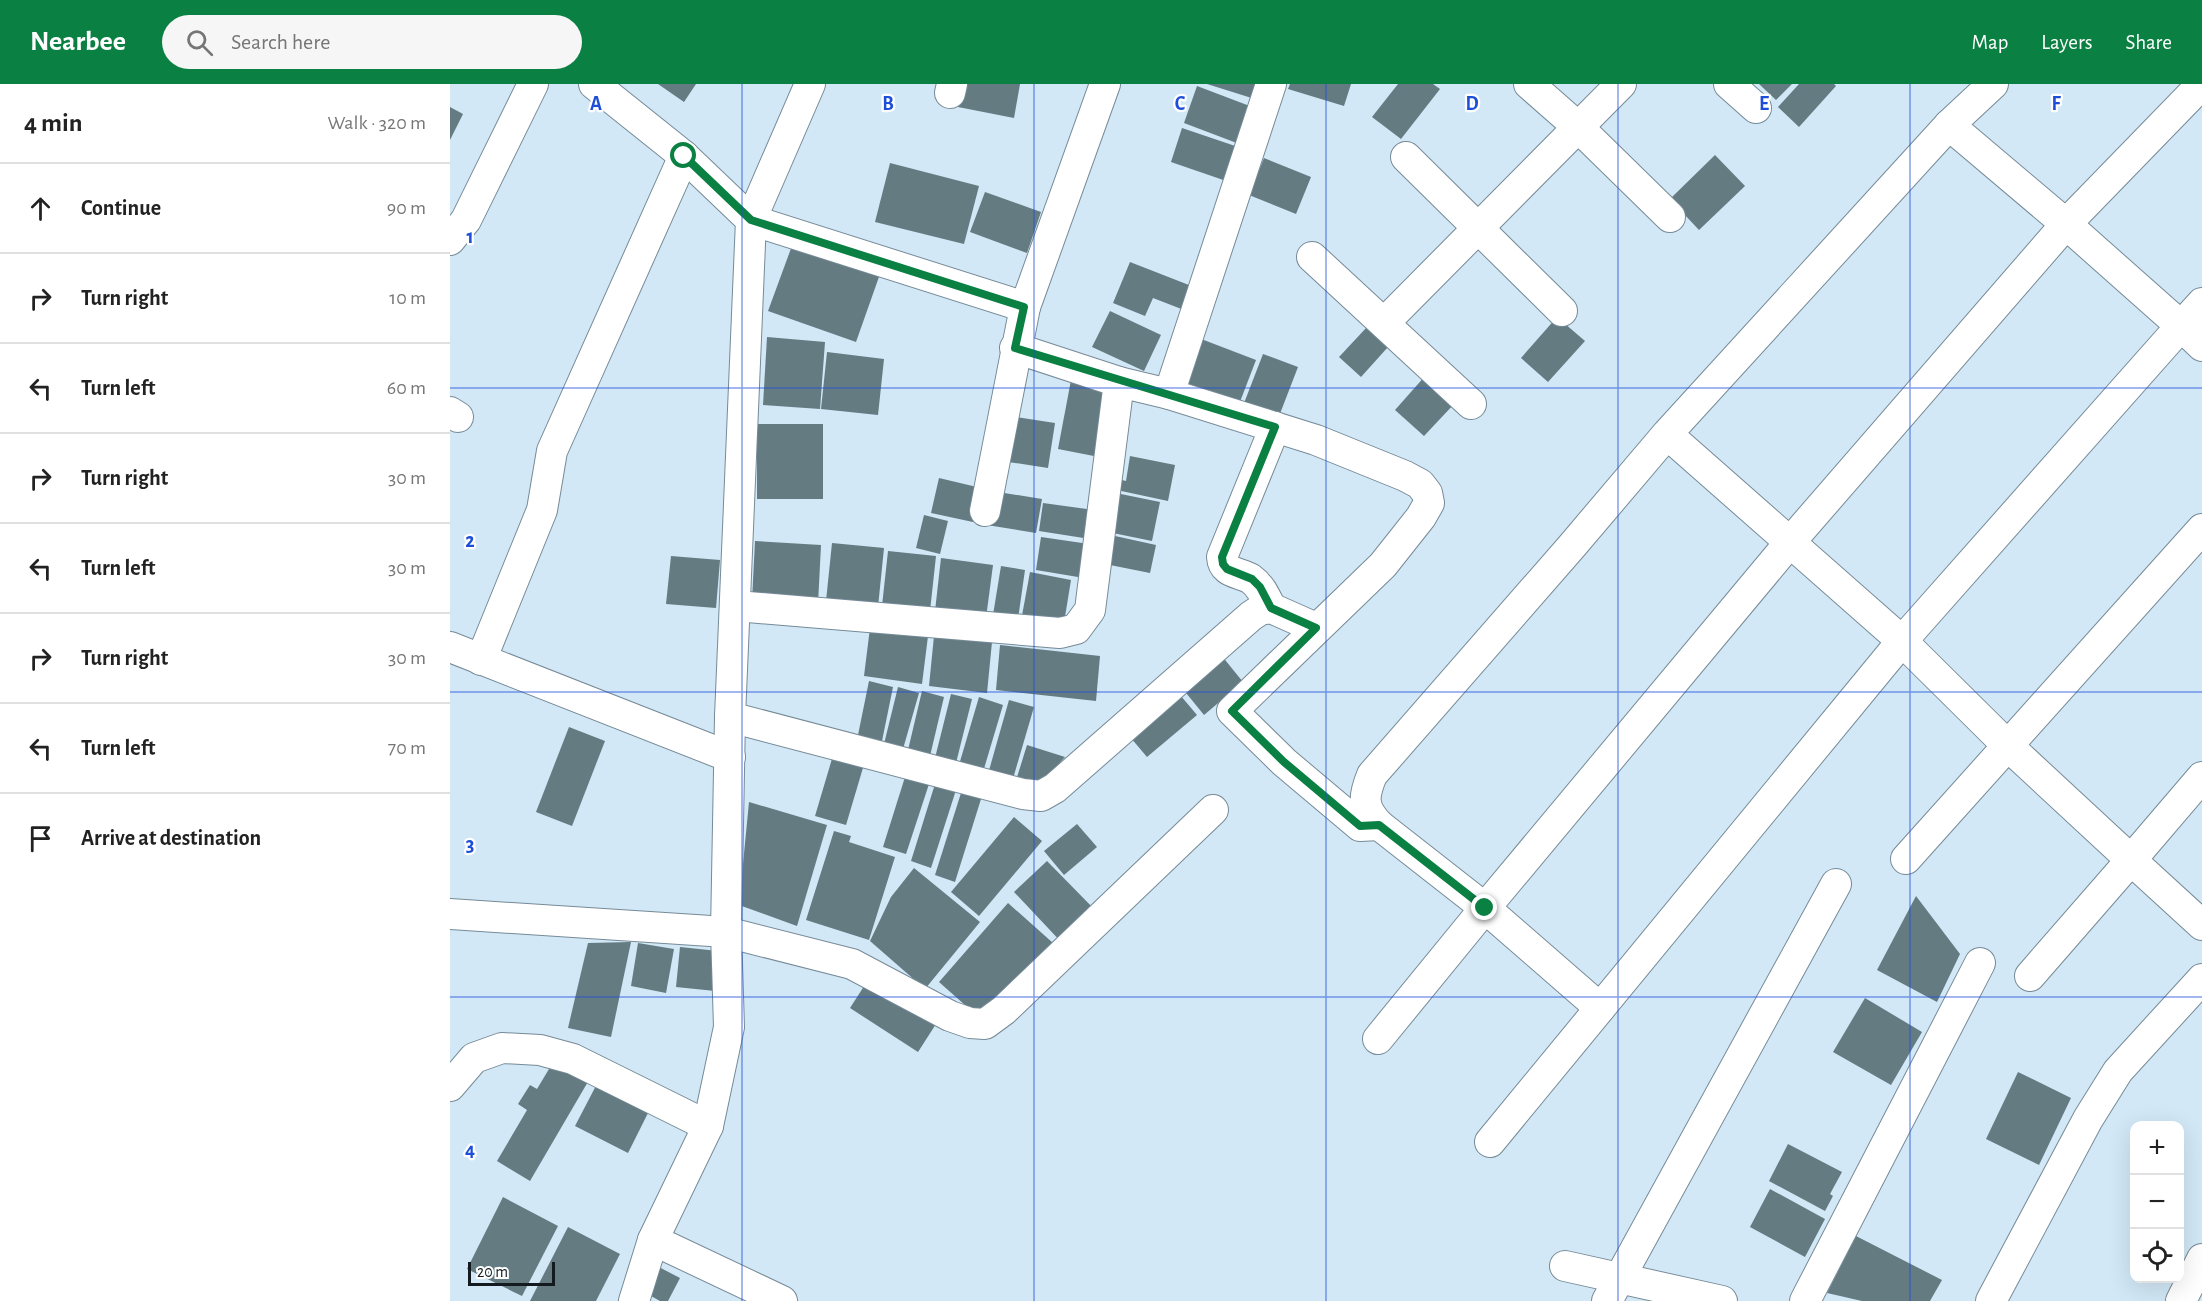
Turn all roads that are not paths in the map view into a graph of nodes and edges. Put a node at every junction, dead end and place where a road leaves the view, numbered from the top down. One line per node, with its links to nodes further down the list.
1 (533, 84): 20 (street)
2 (594, 84): 14 (street)
3 (810, 84): 17 (street)
4 (1105, 84): 23 (street)
5 (1271, 84): 29 (street)
6 (1529, 84): 13 (street)
7 (1621, 84): 13 (street)
8 (1729, 84): 11 (street)
9 (1993, 84): 12 (street)
10 (2202, 84): 18 (street)
11 (1756, 108)
12 (1949, 125): 18 (street); 32 (street)
13 (1578, 127): 16 (street); 19 (street)
14 (684, 156): 17 (street); 41 (street)
15 (1406, 157): 19 (street)
16 (1670, 217)
17 (751, 220): 23 (street); 36 (street)
18 (2066, 224): 26 (street); 35 (street)
19 (1478, 228): 24 (street); 25 (street)
20 (450, 240)
21 (1312, 257): 25 (street)
22 (2202, 303): 26 (street)
23 (1024, 307): 27 (street)
24 (1562, 311)
25 (1384, 323): 30 (street)
26 (2192, 336): 39 (street)
27 (1015, 348): 28 (street); 33 (street)
28 (1119, 382): 29 (street); 36 (street)
29 (1169, 394): 31 (street)
30 (1472, 404)
31 (1275, 427): 37 (street); 38 (street)
32 (1667, 434): 35 (street); 47 (street)
33 (985, 511)
34 (2202, 528): 43 (street)
35 (1791, 542): 39 (street); 51 (street)
36 (736, 606): 42 (street)
37 (1271, 608): 38 (street); 42 (street)
38 (1316, 628): 47 (street)
39 (1902, 641): 43 (street); 58 (street)
40 (450, 647): 41 (street)
41 (481, 660): 44 (street)
42 (730, 717): 44 (street)
43 (2007, 745): 48 (street); 49 (street)
44 (730, 757): 54 (street)
45 (2202, 777): 49 (street)
46 (1213, 810): 54 (street)
47 (1379, 825): 51 (street)
48 (1906, 859)
49 (2132, 860): 53 (street); 56 (street)
50 (1836, 884): 66 (street)
51 (1485, 908): 58 (street); 59 (street)
52 (450, 914): 54 (street)
53 (2202, 925)
54 (726, 932): 61 (street)
55 (1980, 963): 70 (street)
56 (2030, 976)
57 (2202, 979): 71 (street)
58 (1600, 1008): 62 (street)
59 (1378, 1040)
60 (450, 1086): 61 (street)
61 (708, 1126): 63 (street)
62 (1490, 1142)
63 (653, 1240): 67 (street); 68 (street)
64 (2202, 1259): 72 (street)
65 (1565, 1266): 66 (street)
66 (1613, 1290): 69 (street)
67 (634, 1301)
68 (782, 1301)
69 (1722, 1301)
70 (1805, 1301)
71 (1991, 1301)
72 (2181, 1301)

